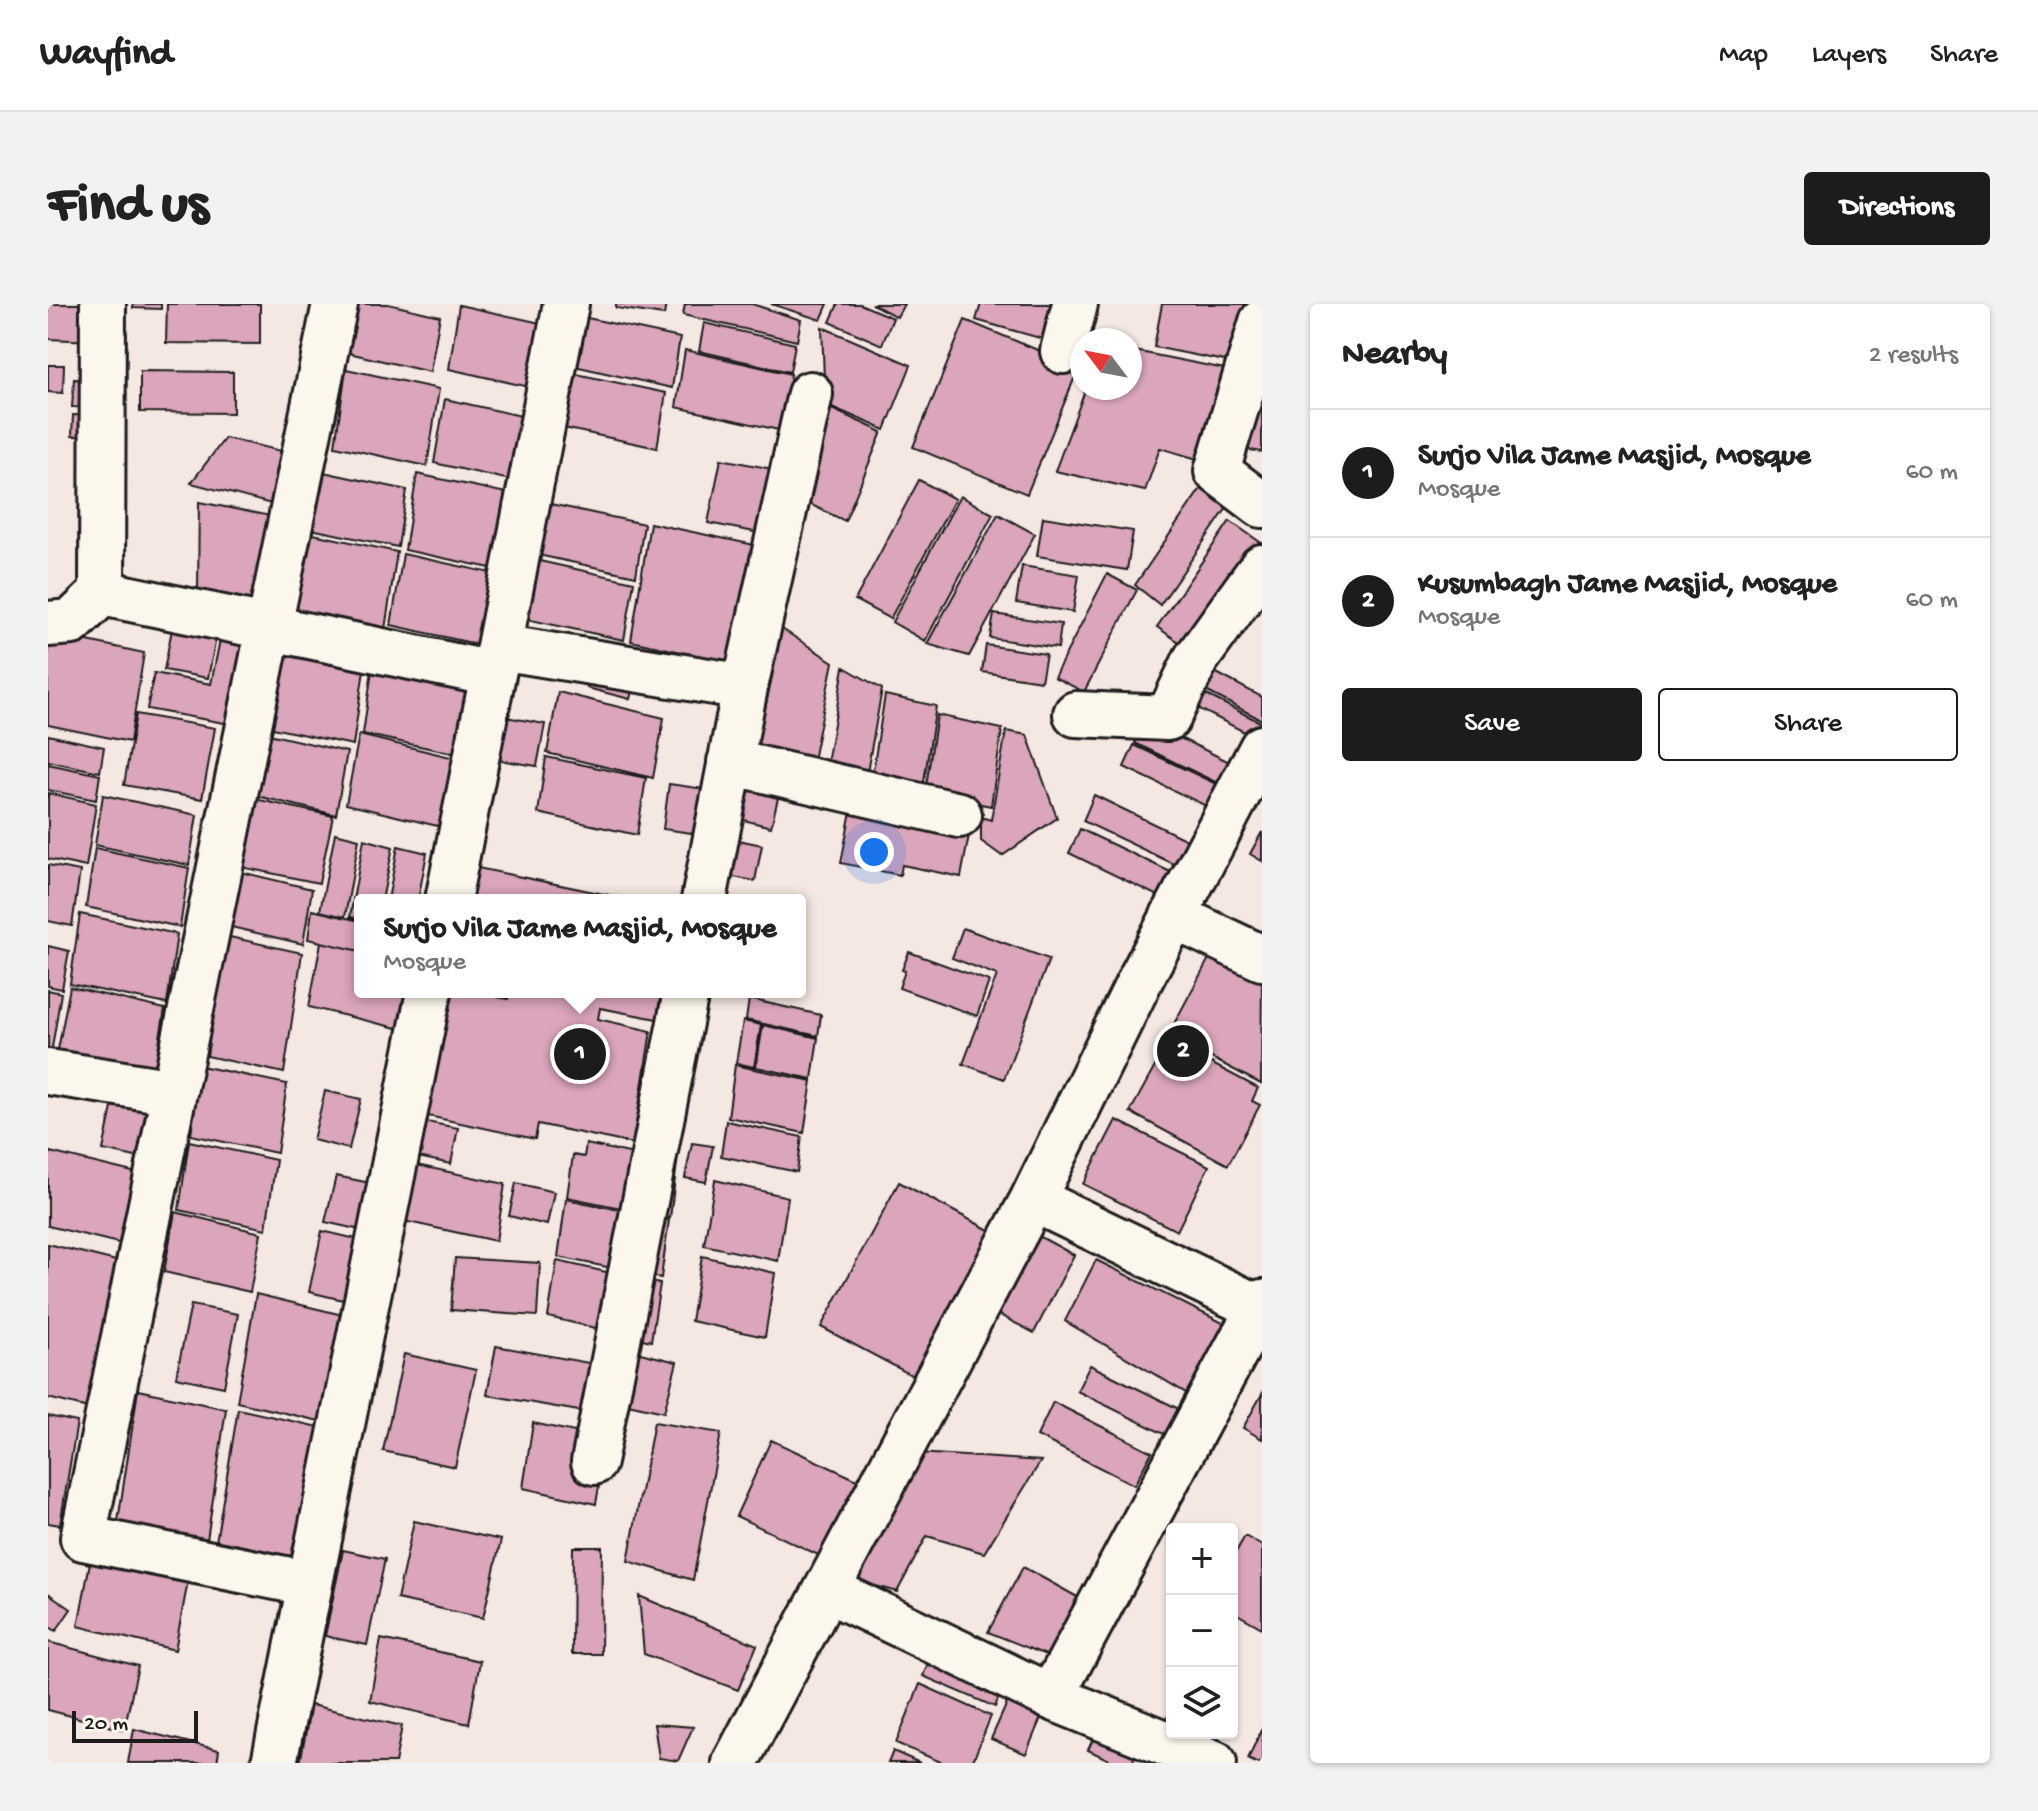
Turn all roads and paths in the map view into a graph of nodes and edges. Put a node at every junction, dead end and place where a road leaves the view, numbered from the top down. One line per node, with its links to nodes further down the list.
1 (103, 304): 10 (street)
2 (335, 304): 12 (street)
3 (566, 304): 13 (street)
4 (1075, 304): 6 (street)
5 (1262, 322): 8 (street)
6 (1063, 351)
7 (810, 394): 14 (street)
8 (1262, 505)
9 (1262, 567): 15 (street)
10 (102, 593): 11 (street); 12 (street)
11 (48, 624)
12 (268, 627): 13 (street); 26 (street)
13 (496, 660): 14 (street); 19 (street)
14 (745, 687): 17 (street)
15 (1076, 714)
16 (1262, 748): 21 (street)
17 (730, 762): 18 (street); 20 (street)
18 (959, 815)
19 (449, 894)
20 (705, 894)
21 (1173, 916): 22 (street); 27 (street)
22 (1262, 958)
23 (428, 998): 30 (street)
24 (685, 998): 29 (street)
25 (48, 1072): 26 (street)
26 (174, 1092): 30 (street)
27 (1033, 1199): 28 (street); 31 (street)
28 (1259, 1314): 32 (street)
29 (594, 1462)
30 (310, 1584): 33 (street)
31 (828, 1590): 32 (street); 34 (street)
32 (1051, 1697): 35 (street)
33 (274, 1763)
34 (735, 1763)
35 (1214, 1763)

